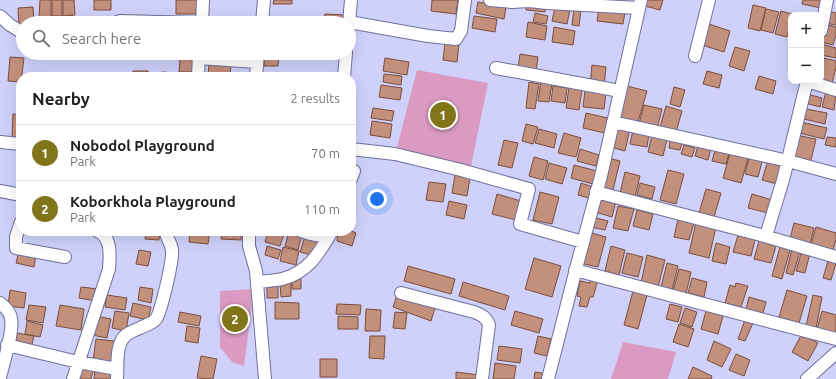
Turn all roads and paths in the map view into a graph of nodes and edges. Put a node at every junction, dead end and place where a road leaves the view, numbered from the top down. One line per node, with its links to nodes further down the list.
1 (203, 0): 11 (street)
2 (264, 0): 12 (street)
3 (351, 0): 13 (street)
4 (465, 0): 15 (street)
5 (490, 0): 7 (street)
6 (709, 0): 17 (street)
7 (548, 2): 8 (street)
8 (640, 4): 28 (street)
9 (830, 5): 14 (street)
10 (0, 16): 16 (street)
11 (202, 16)
12 (263, 16)
13 (350, 16)
14 (824, 22)
15 (356, 24)
16 (16, 29)
17 (695, 56)
18 (199, 60): 22 (street)
19 (258, 60): 23 (street)
20 (345, 60): 24 (street)
21 (496, 68): 28 (street)
22 (198, 72)
23 (256, 72)
24 (344, 72)
25 (806, 84): 33 (street)
26 (817, 84): 27 (street)
27 (836, 90)
28 (620, 91): 29 (street)
29 (614, 122): 33 (street); 36 (street)
30 (0, 142): 31 (street)
31 (16, 144)
32 (356, 150): 44 (street)
33 (788, 161): 34 (street); 43 (street)
34 (836, 174)
35 (0, 192): 37 (street)
36 (596, 192): 43 (street); 44 (street)
37 (16, 194)
38 (16, 236): 45 (street)
39 (105, 236): 54 (street)
40 (167, 236): 55 (street)
41 (249, 236): 48 (street)
42 (329, 236): 48 (street)
43 (766, 236): 46 (street)
44 (583, 242): 47 (street)
45 (65, 257)
46 (836, 257)
47 (576, 270): 51 (street); 60 (street)
48 (257, 282): 58 (street)
49 (401, 293): 59 (street)
50 (0, 303): 52 (street)
51 (836, 339)
52 (7, 346): 54 (street); 56 (street)
53 (836, 354): 61 (street)
54 (78, 362): 55 (street); 57 (street)
55 (117, 374)
56 (0, 378)
57 (72, 379)
58 (265, 379)
59 (482, 379)
60 (548, 379)
61 (807, 379)

